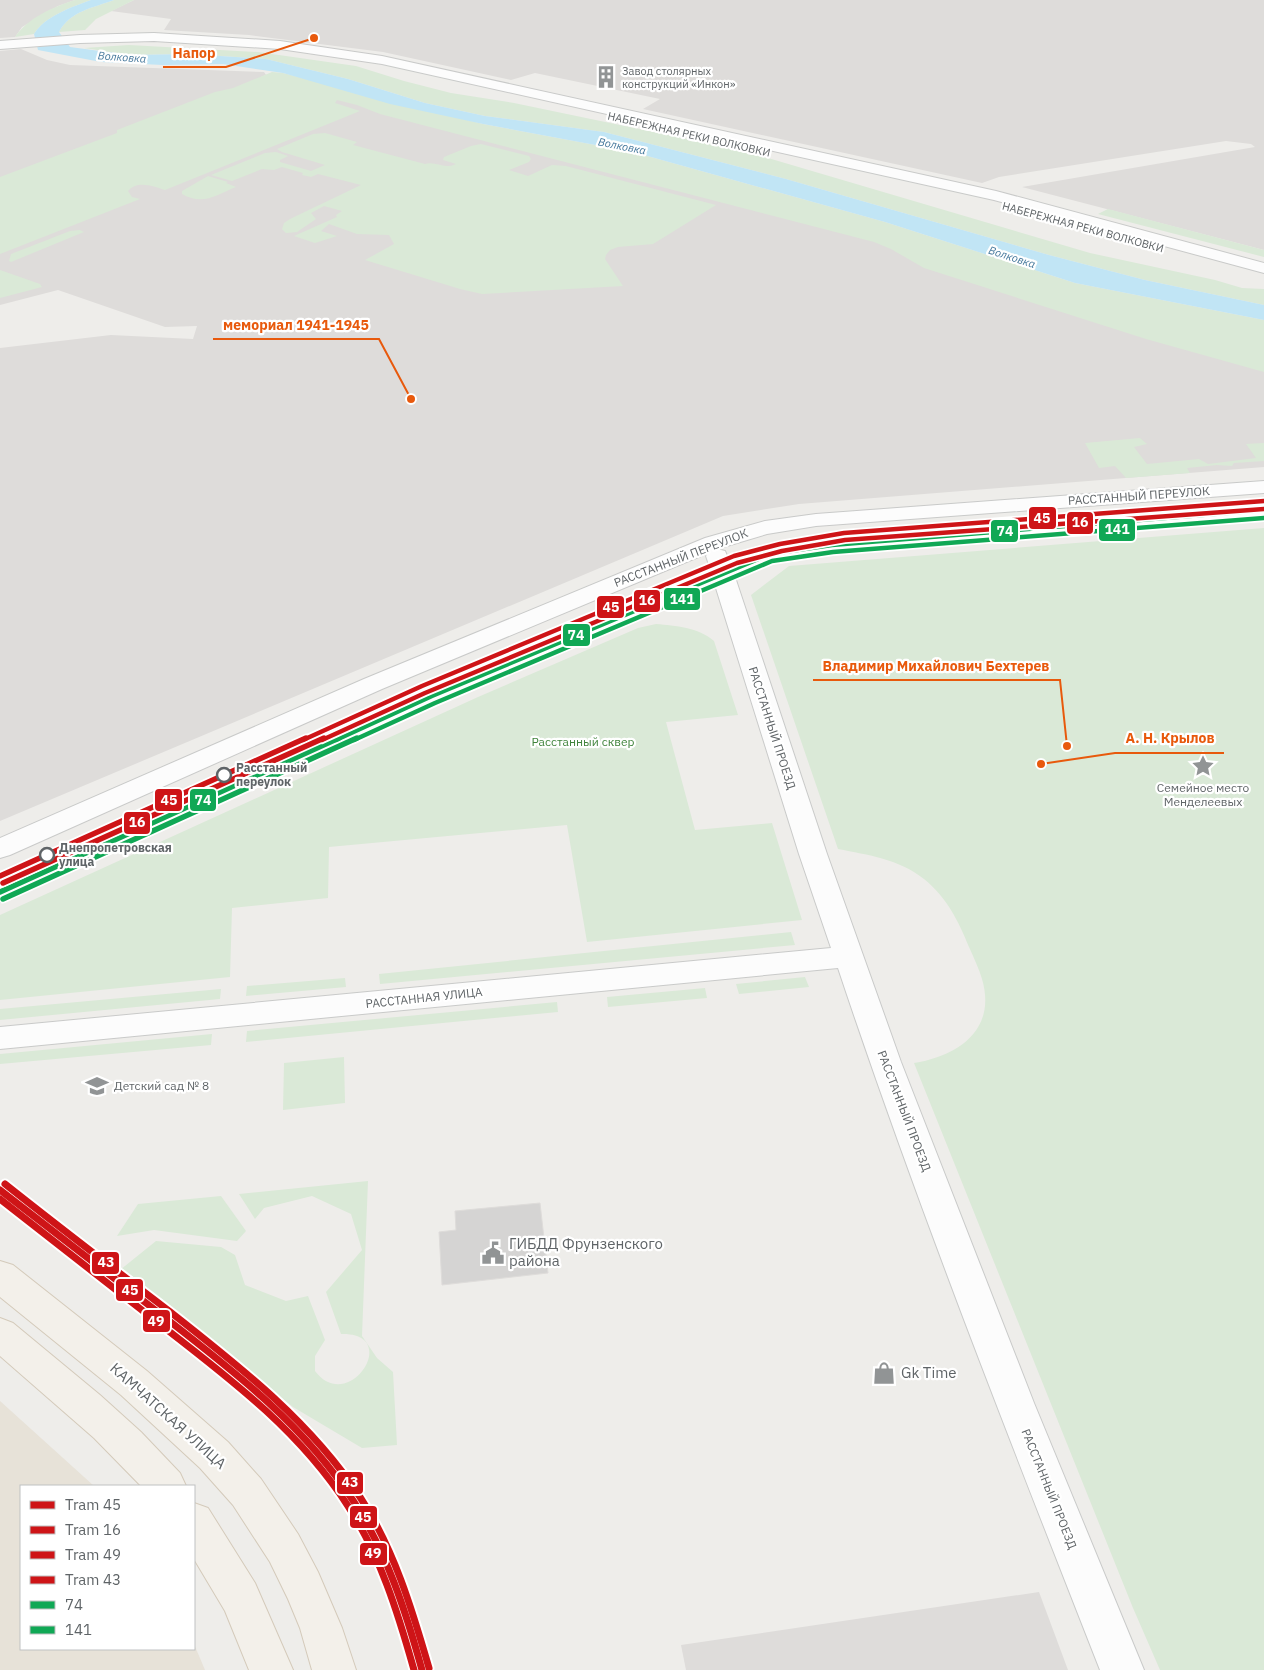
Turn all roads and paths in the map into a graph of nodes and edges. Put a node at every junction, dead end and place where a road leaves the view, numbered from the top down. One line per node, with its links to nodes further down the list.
1 (106, 38): 2 (street, НАБЕРЕЖНАЯ РЕКИ ВОЛКОВКИ); 3 (street, НАБЕРЕЖНАЯ РЕКИ ВОЛКОВКИ); 4 (street, НАБЕРЕЖНАЯ РЕКИ ВОЛКОВКИ)
2 (0, 45)
3 (1264, 268)
4 (1264, 276)
5 (1264, 487): 7 (street, РАССТАННЫЙ ПЕРЕУЛОК)
6 (1264, 510): 8 (street, РАССТАННЫЙ ПЕРЕУЛОК)
7 (713, 543): 8 (street, РАССТАННЫЙ ПРОЕЗД); 9 (street, РАССТАННЫЙ ПЕРЕУЛОК)
8 (722, 573): 10 (street, РАССТАННЫЙ ПЕРЕУЛОК); 11 (street, РАССТАННЫЙ ПРОЕЗД)
9 (0, 849)
10 (0, 892)
11 (848, 957): 12 (street, РАССТАННАЯ УЛИЦА); 19 (street, РАССТАННЫЙ ПРОЕЗД)
12 (0, 1038)
13 (0, 1276): 18 (main road, КАМЧАТСКАЯ УЛИЦА)
14 (0, 1334): 15 (main road)
15 (165, 1485)
16 (195, 1524): 17 (main road)
17 (271, 1670)
18 (334, 1670)
19 (1122, 1670)

